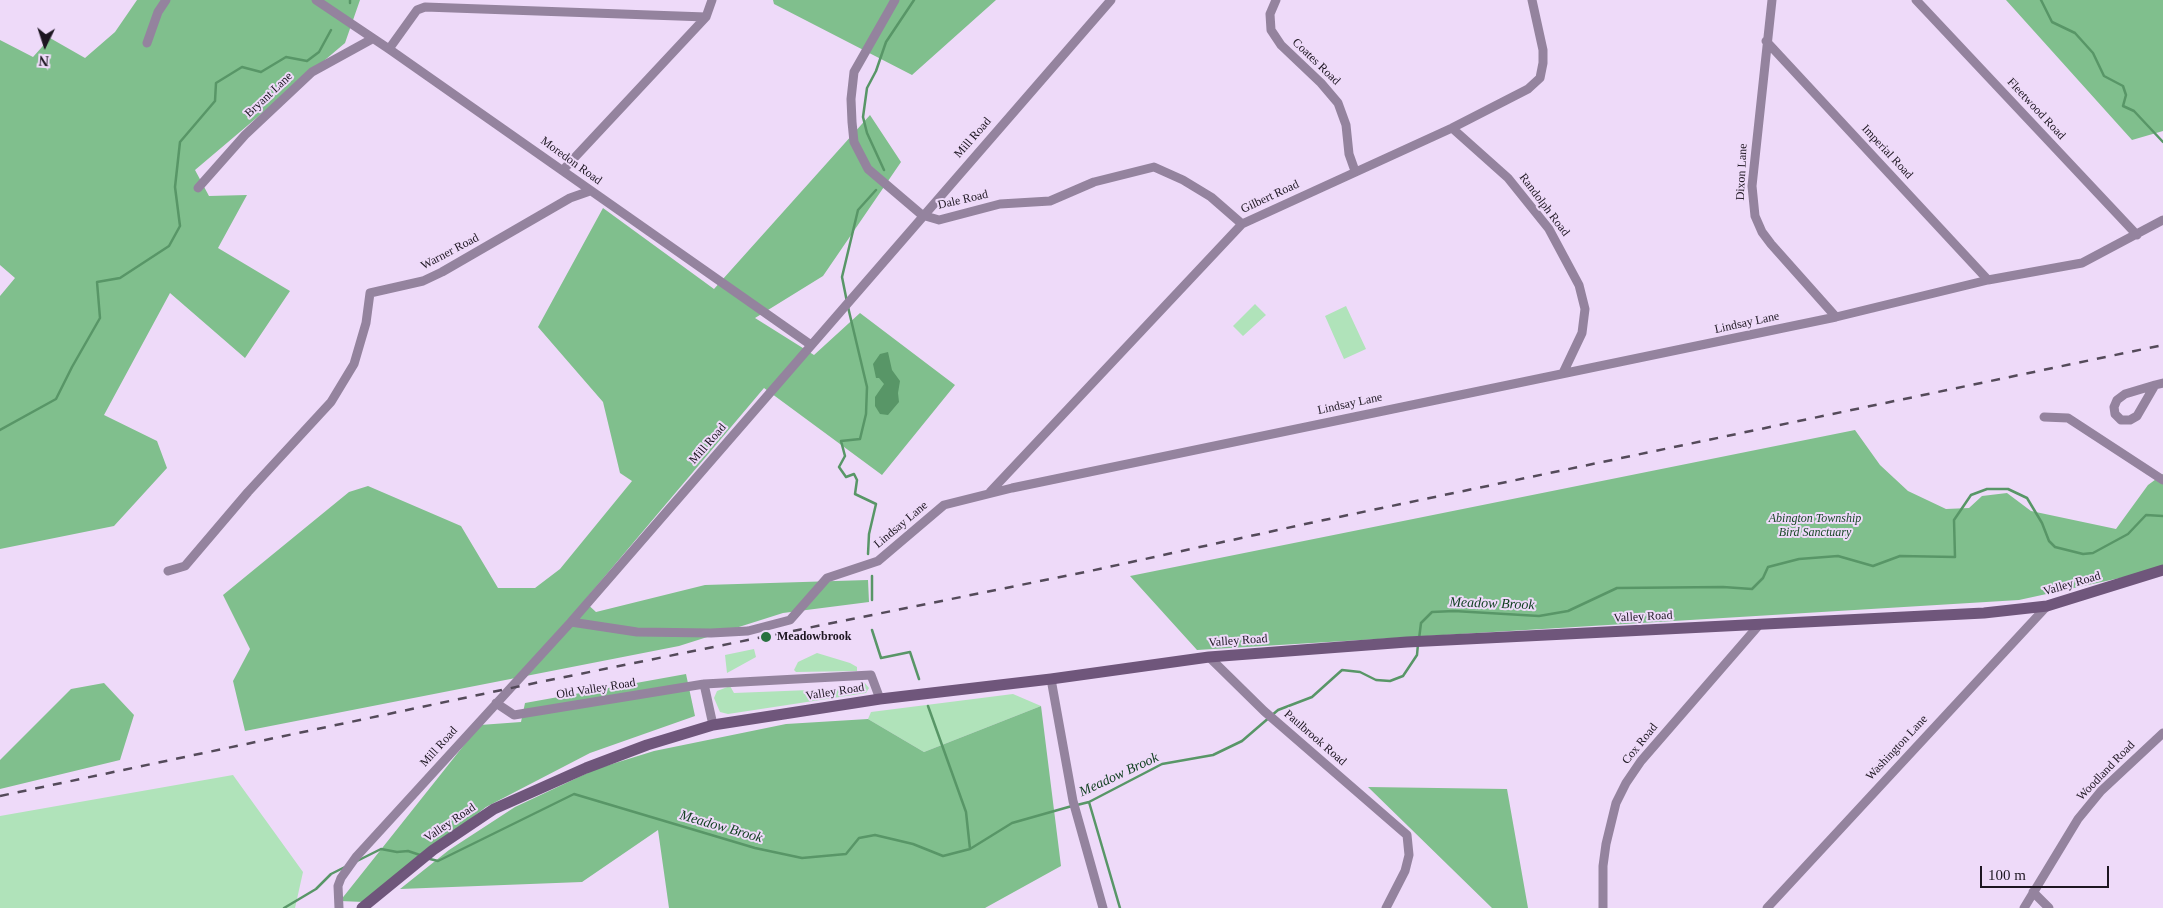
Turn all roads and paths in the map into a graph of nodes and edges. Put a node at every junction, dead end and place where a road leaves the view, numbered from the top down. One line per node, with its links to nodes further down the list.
1 (166, 0): 13 (street)
2 (316, 0): 11 (street, Moredon Road)
3 (712, 0): 10 (street)
4 (895, 0): 20 (street, Dale Road)
5 (1111, 0): 20 (street, Mill Road)
6 (1276, 0): 17 (street, Coates Road)
7 (1532, 0): 15 (street, Gilbert Road)
8 (1772, 0): 12 (street, Dixon Lane)
9 (1916, 0): 23 (street, Fleetwood Road)
10 (706, 17): 14 (street); 16 (street)
11 (372, 39): 14 (street, Moredon Road); 18 (street, Bryant Lane)
12 (1766, 41): 24 (street, Imperial Road); 25 (street, Dixon Lane)
13 (147, 43)
14 (389, 48): 16 (street, Moredon Road)
15 (1452, 128): 17 (street, Gilbert Road); 27 (street, Randolph Road)
16 (563, 170): 19 (street, Moredon Road)
17 (1355, 171): 22 (street, Gilbert Road)
18 (198, 188)
19 (590, 191): 26 (street, Moredon Road); 33 (street, Warner Road)
20 (922, 215): 22 (street, Dale Road); 26 (street, Mill Road)
21 (2163, 220): 23 (street, Lindsay Lane)
22 (1242, 224): 31 (street, Gilbert Road)
23 (2138, 235): 24 (street, Lindsay Lane)
24 (1988, 280): 25 (street, Lindsay Lane)
25 (1836, 317): 27 (street, Lindsay Lane)
26 (811, 344): 35 (street, Mill Road)
27 (1563, 373): 31 (street, Lindsay Lane)
28 (2159, 384): 28 (street)
29 (2044, 417): 30 (street)
30 (2163, 480)
31 (990, 493): 35 (street, Lindsay Lane)
32 (2163, 570): 34 (main road, Valley Road)
33 (168, 571)
34 (2047, 606): 36 (main road, Valley Road); 50 (street, Washington Lane)
35 (571, 622): 41 (street, Mill Road)
36 (1759, 625): 37 (main road, Valley Road); 49 (street, Cox Road)
37 (1209, 656): 38 (main road, Valley Road); 48 (street, Paulbrook Road)
38 (1051, 679): 40 (main road, Valley Road); 47 (street)
39 (704, 684): 40 (street, Old Valley Road); 41 (street, Old Valley Road); 42 (street)
40 (880, 699): 42 (main road, Valley Road)
41 (496, 703): 45 (street, Mill Road)
42 (714, 725): 46 (main road, Valley Road)
43 (2163, 733): 44 (street, Woodland Road)
44 (2033, 892): 51 (street, Woodland Road); 52 (street)
45 (339, 908)
46 (362, 908)
47 (1103, 908)
48 (1386, 908)
49 (1603, 908)
50 (1767, 908)
51 (2024, 908)
52 (2049, 908)

